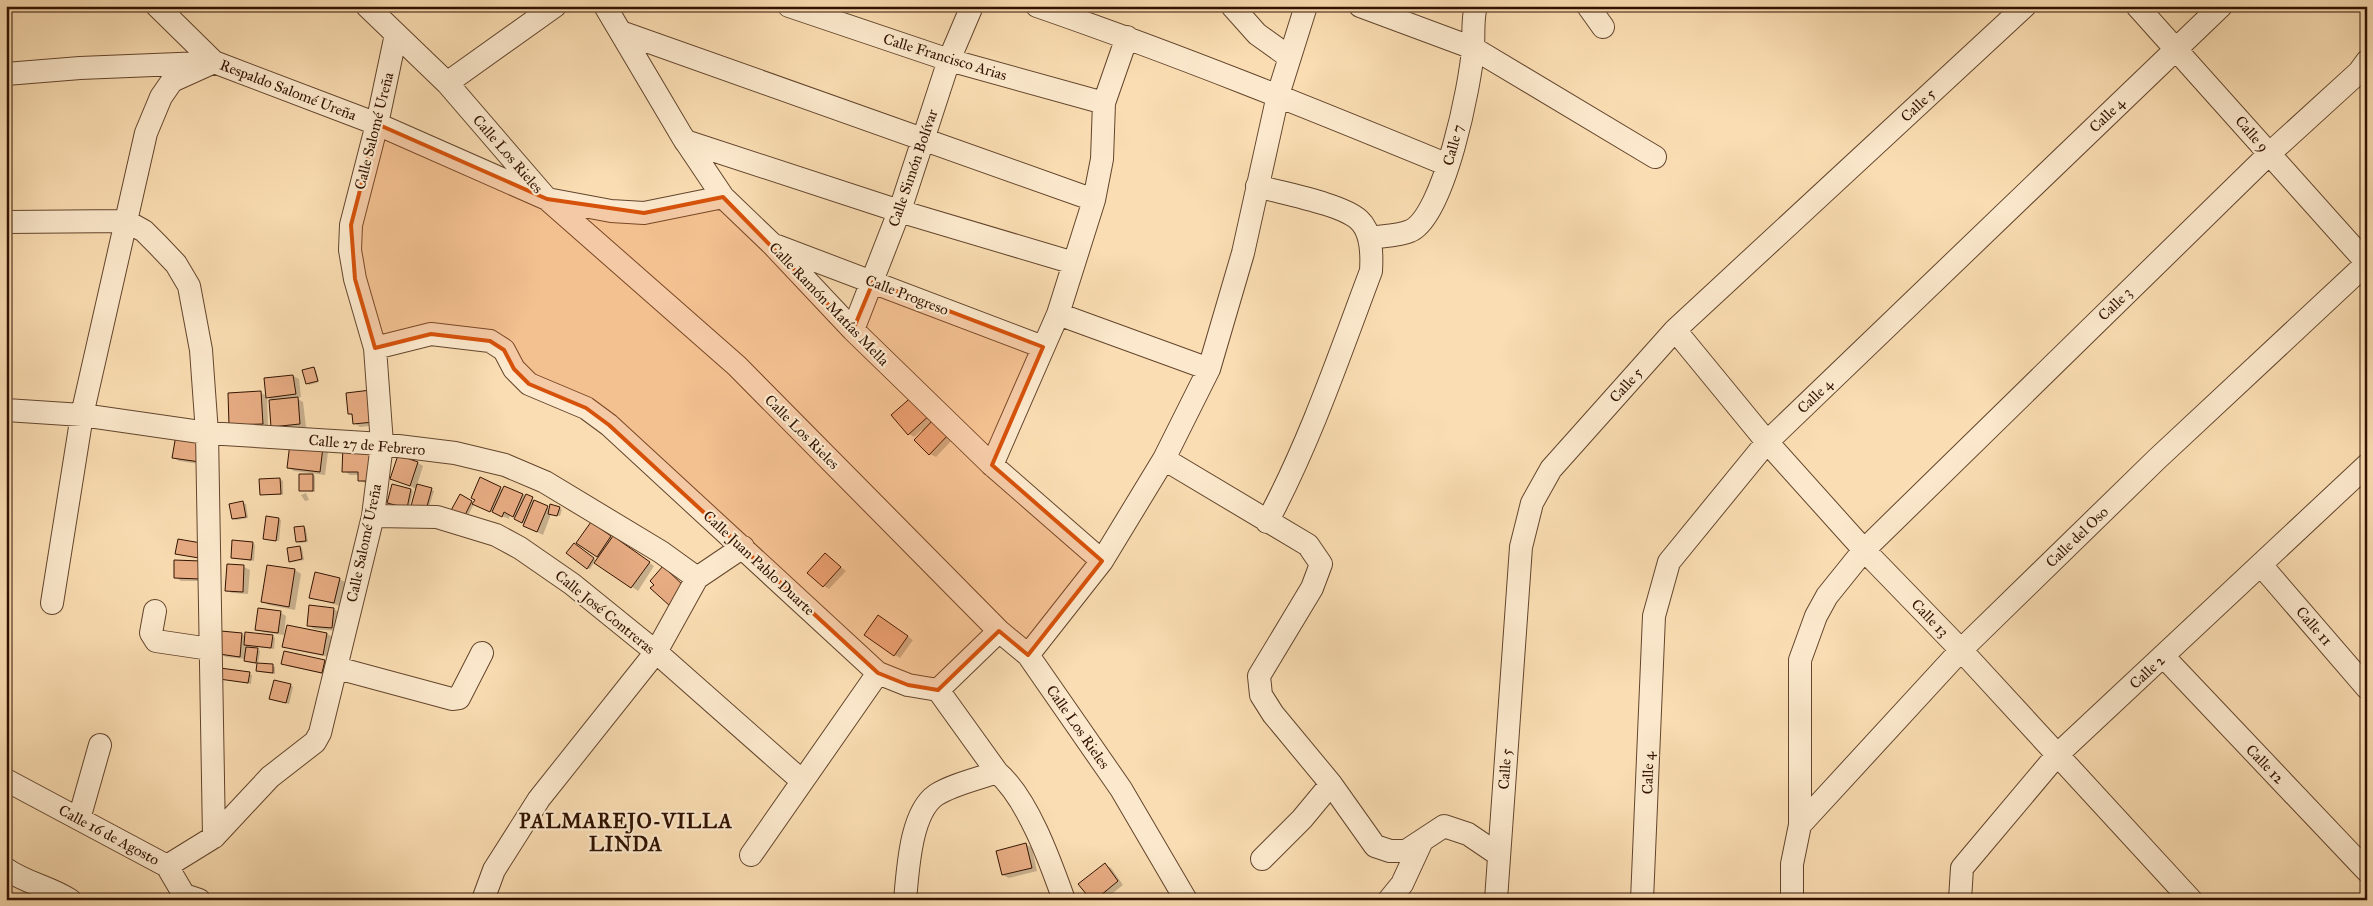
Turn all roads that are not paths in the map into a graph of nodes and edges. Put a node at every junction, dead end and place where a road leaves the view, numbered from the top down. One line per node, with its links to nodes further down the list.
1 (157, 6): 25 (street, Respaldo Salomé Ureña)
2 (555, 6): 27 (street)
3 (605, 6): 17 (street, Calle Ramón Matías Mella)
4 (789, 6): 23 (street, Calle Francisco Arias)
5 (972, 6): 23 (street, Calle Simón Bolívar)
6 (1037, 6): 19 (street)
7 (1232, 6): 22 (street)
8 (1360, 6): 20 (street)
9 (1476, 6): 20 (street, Calle 7)
10 (1588, 6): 16 (street)
11 (2025, 6): 50 (street, Calle 5)
12 (2137, 6): 21 (street, Calle 9)
13 (2221, 6): 21 (street, Calle 4)
14 (369, 7): 18 (street, Calle Los Rieles)
15 (1304, 8): 22 (street)
16 (1603, 27)
17 (621, 32): 31 (street); 32 (street, Calle Ramón Matías Mella)
18 (396, 34): 27 (street, Calle Los Rieles); 30 (street, Calle Salomé Ureña)
19 (1127, 37): 28 (street); 29 (street)
20 (1473, 48): 34 (street); 35 (street, Calle 7)
21 (2177, 48): 33 (street, Calle 9); 57 (street, Calle 4)
22 (1289, 57): 28 (street)
23 (949, 60): 29 (street, Calle Francisco Arias); 31 (street, Calle Simón Bolívar)
24 (2367, 61): 33 (street, Calle 3)
25 (214, 62): 26 (street); 30 (street, Respaldo Salomé Ureña); 41 (street)
26 (6, 74)
27 (447, 83): 38 (street, Calle Los Rieles)
28 (1278, 95): 35 (street); 36 (street)
29 (1104, 104): 39 (street)
30 (377, 124): 38 (street, Respaldo Salomé Ureña); 52 (street, Calle Salomé Ureña)
31 (924, 139): 39 (street); 40 (street, Calle Simón Bolívar)
32 (685, 141): 37 (street, Calle Ramón Matías Mella); 40 (street)
33 (2269, 154): 45 (street, Calle 9); 65 (street, Calle 3)
34 (1655, 157)
35 (1448, 165): 43 (street, Calle 7)
36 (1257, 186): 43 (street); 53 (street)
37 (723, 197): 38 (street, Respaldo Salomé Ureña); 44 (street, Calle Ramón Matías Mella)
38 (547, 199): 71 (street, Calle Los Rieles)
39 (1094, 200): 46 (street)
40 (899, 211): 46 (street); 47 (street, Calle Simón Bolívar)
41 (126, 221): 42 (street); 55 (street); 56 (street)
42 (6, 222)
43 (1369, 238): 63 (street)
44 (772, 244): 47 (street, Calle Progreso); 49 (street, Calle Ramón Matías Mella)
45 (2367, 262): 73 (street, Calle del Oso)
46 (1074, 263): 48 (street)
47 (873, 282): 49 (street, Calle Simón Bolívar); 51 (street, Calle Progreso)
48 (1058, 314): 51 (street); 53 (street)
49 (853, 330): 60 (street, Calle Ramón Matías Mella)
50 (1675, 330): 57 (street, Calle 13); 93 (street, Calle 5)
51 (1043, 346): 60 (street)
52 (375, 348): 58 (street, Calle Salomé Ureña); 64 (street, Calle Juan Pablo Duarte)
53 (1210, 369): 59 (street)
54 (6, 410): 55 (street, Calle 27 de Febrero)
55 (82, 415): 56 (street, Calle 27 de Febrero); 69 (street)
56 (208, 433): 58 (street, Calle 27 de Febrero); 72 (street)
57 (1767, 442): 65 (street, Calle 13); 106 (street, Calle 4)
58 (382, 444): 62 (street, Calle Salomé Ureña); 68 (street, Calle 27 de Febrero)
59 (1164, 459): 63 (street); 66 (street)
60 (992, 466): 66 (street, Calle Ramón Matías Mella)
61 (2365, 471): 67 (street, Calle 2)
62 (373, 516): 74 (street, Calle José Contreras); 78 (street, Calle Salomé Ureña)
63 (1267, 522): 87 (street)
64 (743, 547): 68 (street); 79 (street, Calle Juan Pablo Duarte)
65 (1864, 550): 73 (street, Calle 13); 89 (street, Calle 3)
66 (1102, 561): 76 (street)
67 (2261, 565): 77 (street, Calle 2); 80 (street, Calle 11)
68 (697, 578): 74 (street)
69 (52, 603)
70 (155, 611): 72 (street)
71 (1000, 631): 76 (street, Calle Los Rieles); 81 (street)
72 (210, 649): 90 (street)
73 (1961, 650): 83 (street, Calle 13); 89 (street, Calle del Oso)
74 (656, 652): 86 (street, Calle José Contreras); 100 (street)
75 (482, 653): 78 (street)
76 (1028, 655): 103 (street, Calle Los Rieles)
77 (2164, 657): 83 (street, Calle 2); 97 (street, Calle 12)
78 (337, 668): 90 (street, Calle Salomé Ureña)
79 (878, 673): 81 (street, Calle Juan Pablo Duarte); 86 (street)
80 (2367, 688)
81 (938, 690): 84 (street)
82 (100, 745): 88 (street)
83 (2057, 755): 108 (street, Calle 2); 109 (street, Calle 13)
84 (997, 772): 101 (street); 102 (street)
85 (6, 780): 88 (street, Calle 16 de Agosto)
86 (802, 781): 92 (street)
87 (1331, 784): 91 (street); 94 (street)
88 (79, 818): 95 (street, Calle 16 de Agosto)
89 (1800, 825): 107 (street, Calle 3)
90 (214, 837): 95 (street, Calle Salomé Ureña)
91 (1421, 843): 93 (street); 104 (street)
92 (751, 855)
93 (1499, 855): 105 (street, Calle 5)
94 (1262, 860)
95 (167, 866): 99 (street, Calle 16 de Agosto)
96 (6, 869): 98 (street)
97 (2367, 871)
98 (70, 900)
99 (200, 900)
100 (483, 900)
101 (905, 900)
102 (1064, 900)
103 (1186, 900)
104 (1389, 900)
105 (1496, 900)
106 (1642, 900)
107 (1792, 900)
108 (1960, 900)
109 (2191, 900)

